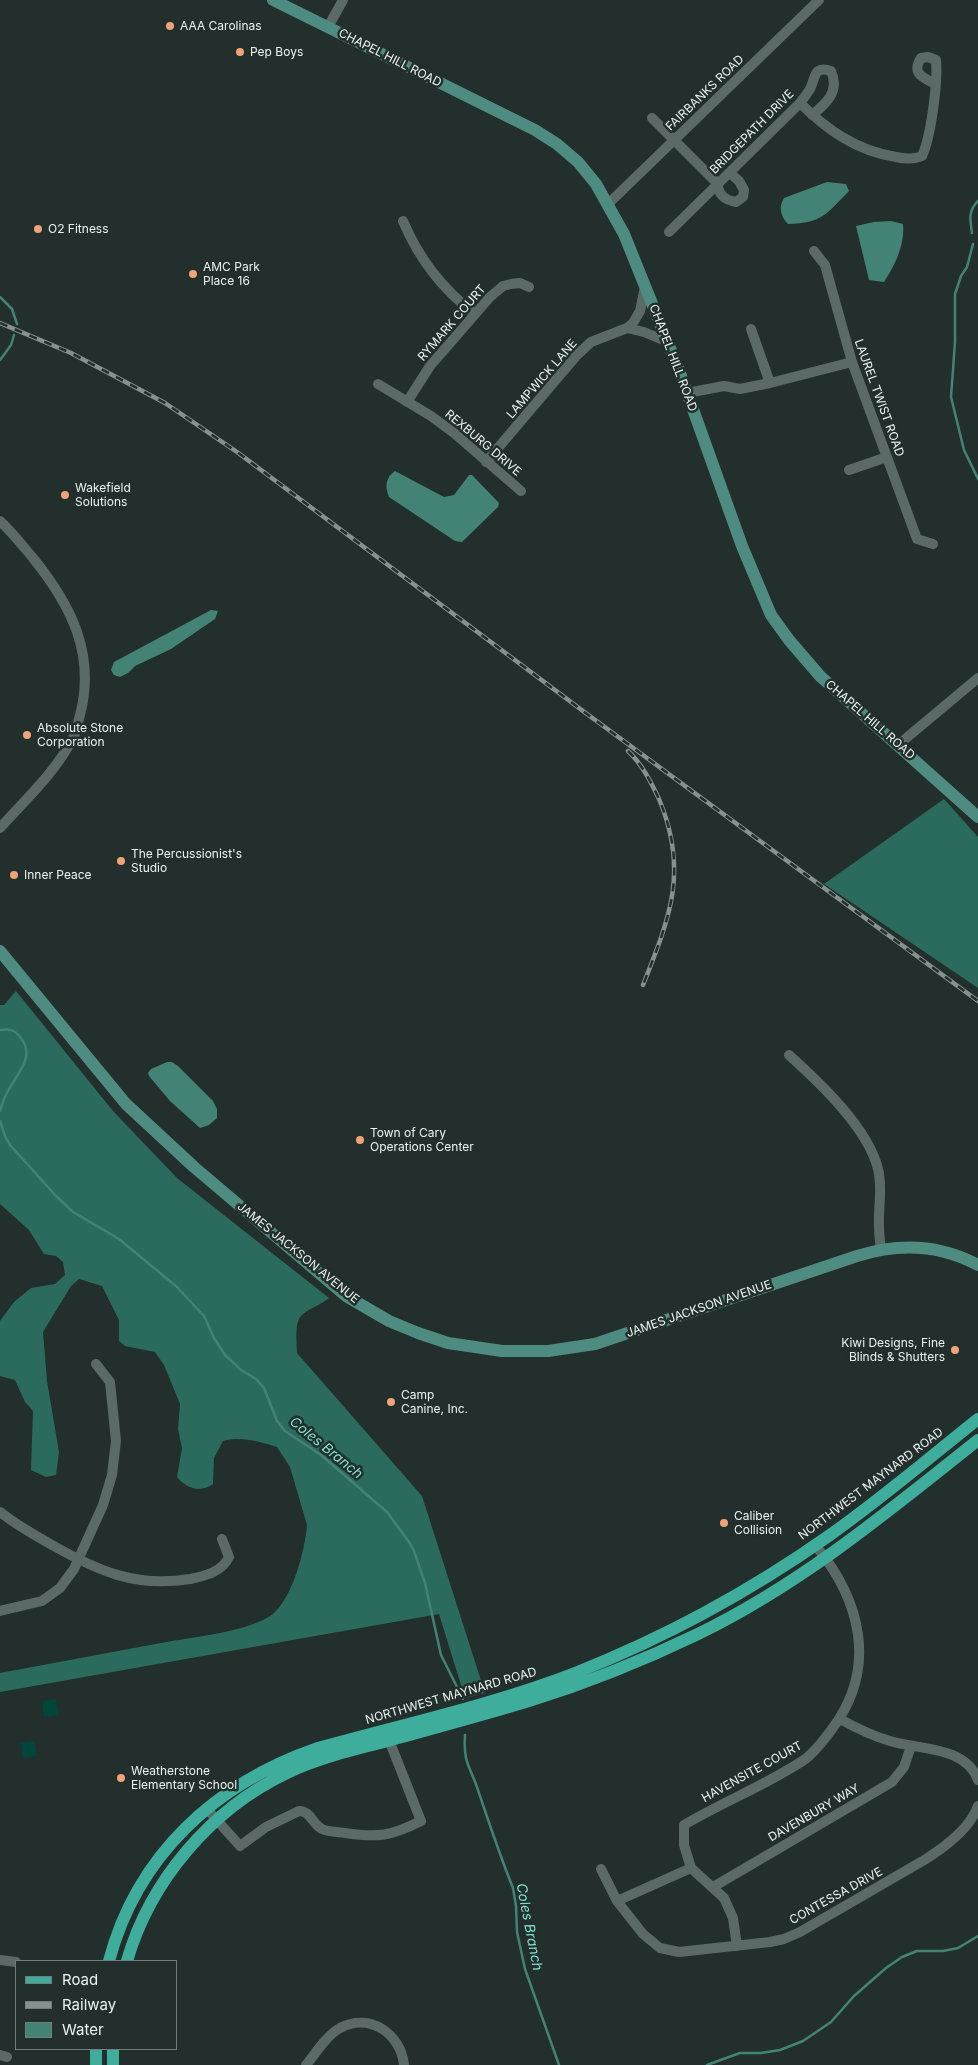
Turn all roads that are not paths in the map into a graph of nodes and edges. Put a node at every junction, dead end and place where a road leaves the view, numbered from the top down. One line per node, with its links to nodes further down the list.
1 (273, 0): 4 (street, CHAPEL HILL ROAD)
2 (342, 0): 4 (street)
3 (819, 0): 9 (street, FAIRBANKS ROAD)
4 (328, 27): 12 (street, CHAPEL HILL ROAD)
5 (935, 84): 7 (street)
6 (800, 103): 7 (street); 7 (street, BRIDGEPATH DRIVE); 10 (street, BRIDGEPATH DRIVE)
7 (812, 115)
8 (652, 118): 9 (street)
9 (674, 141): 11 (street); 12 (street, FAIRBANKS ROAD)
10 (730, 173): 11 (street, BRIDGEPATH DRIVE); 11 (street)
11 (718, 184): 14 (street, BRIDGEPATH DRIVE)
12 (608, 204): 17 (street, CHAPEL HILL ROAD)
13 (403, 221): 18 (street)
14 (669, 232)
15 (814, 251): 22 (street, LAUREL TWIST ROAD)
16 (529, 287): 18 (street, RYMARK COURT)
17 (645, 287): 19 (street); 21 (street, CHAPEL HILL ROAD)
18 (474, 314): 26 (street, RYMARK COURT)
19 (627, 328): 21 (street); 28 (street, LAMPWICK LANE)
20 (751, 329): 23 (street)
21 (668, 342): 25 (street, CHAPEL HILL ROAD)
22 (852, 362): 23 (street); 27 (street, LAUREL TWIST ROAD)
23 (770, 383): 25 (street)
24 (378, 384): 26 (street, REXBURG DRIVE)
25 (687, 393): 34 (street, CHAPEL HILL ROAD)
26 (407, 402): 28 (street, REXBURG DRIVE)
27 (887, 457): 29 (street); 32 (street, LAUREL TWIST ROAD)
28 (486, 462): 30 (street, REXBURG DRIVE)
29 (849, 470)
30 (520, 491)
31 (0, 521): 36 (street)
32 (933, 544)
33 (978, 678): 34 (street)
34 (898, 745): 35 (street, CHAPEL HILL ROAD)
35 (978, 817)
36 (0, 828)
37 (0, 951): 39 (street, JAMES JACKSON AVENUE)
38 (790, 1055): 39 (street)
39 (881, 1250): 40 (street, JAMES JACKSON AVENUE)
40 (978, 1265)
41 (96, 1364): 47 (street)
42 (978, 1419): 46 (main road, NORTHWEST MAYNARD ROAD)
43 (978, 1440): 48 (main road, NORTHWEST MAYNARD ROAD)
44 (0, 1512): 47 (street)
45 (222, 1539): 47 (street)
46 (814, 1545): 48 (street, HAVENSITE COURT); 55 (main road, NORTHWEST MAYNARD ROAD)
47 (78, 1559): 49 (street)
48 (826, 1559): 50 (street, HAVENSITE COURT); 51 (main road, NORTHWEST MAYNARD ROAD)
49 (0, 1611)
50 (840, 1719): 52 (street); 57 (street, HAVENSITE COURT)
51 (389, 1740): 56 (main road, NORTHWEST MAYNARD ROAD); 56 (street)
52 (911, 1746): 53 (street); 59 (street, DAVENBURY WAY)
53 (978, 1780)
54 (978, 1806): 61 (street, CONTESSA DRIVE)
55 (206, 1808): 56 (street); 63 (main road, NORTHWEST MAYNARD ROAD)
56 (217, 1820): 64 (main road, NORTHWEST MAYNARD ROAD)
57 (691, 1868): 59 (street); 60 (street)
58 (601, 1869): 60 (street, CONTESSA DRIVE)
59 (713, 1887): 61 (street)
60 (617, 1901): 61 (street, CONTESSA DRIVE)
61 (736, 1946)
62 (0, 1960): 65 (street)
63 (110, 1960)
64 (127, 1960)
65 (15, 1962)
66 (96, 2050): 68 (main road)
67 (113, 2050): 69 (main road)
68 (96, 2065)
69 (113, 2065)
70 (306, 2065): 71 (street)
71 (404, 2065)

